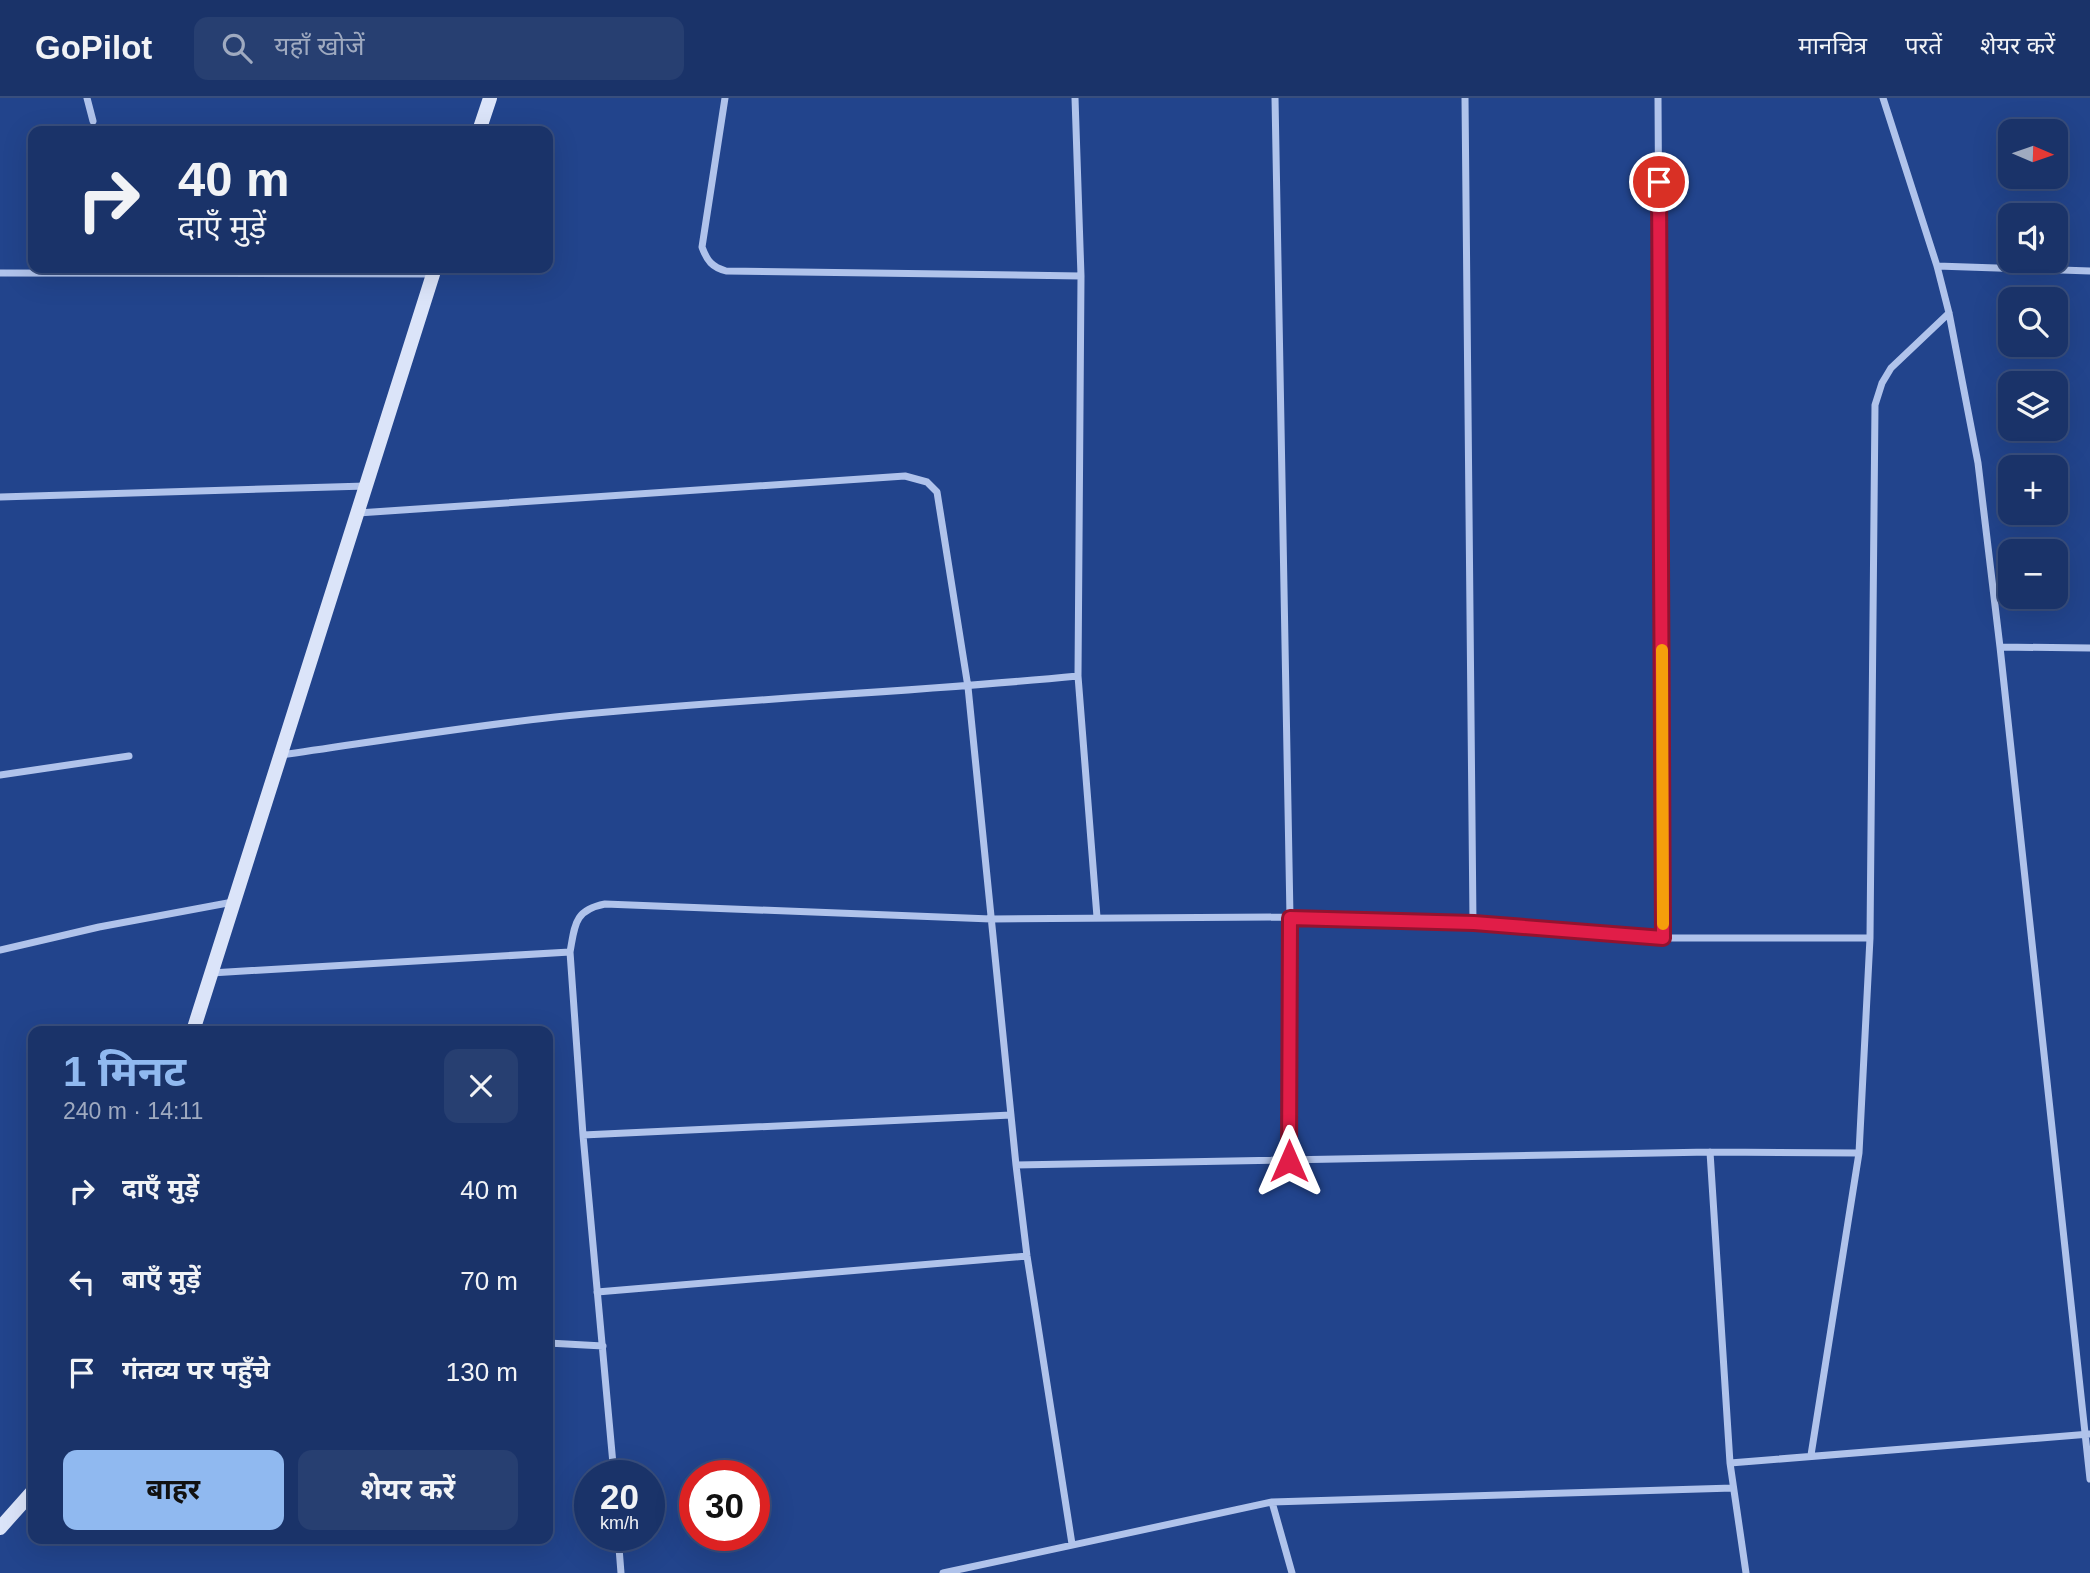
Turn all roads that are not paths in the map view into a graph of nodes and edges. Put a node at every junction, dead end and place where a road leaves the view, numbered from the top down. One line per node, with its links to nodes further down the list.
1 (87, 98): 9 (street)
2 (490, 98): 10 (street)
3 (725, 98): 16 (street)
4 (1075, 98): 16 (street)
5 (1275, 98): 30 (street)
6 (1465, 98): 32 (street)
7 (1658, 98): 33 (street)
8 (1883, 98): 11 (street)
9 (93, 121)
10 (482, 126)
11 (1937, 266): 12 (street); 17 (street)
12 (2090, 271)
13 (0, 273): 14 (street)
14 (28, 273)
15 (433, 273): 18 (street)
16 (1081, 276): 23 (street)
17 (1949, 313): 21 (street); 34 (street)
18 (366, 486): 19 (street); 20 (street)
19 (0, 496)
20 (357, 513): 24 (street); 25 (street)
21 (2000, 647): 22 (street); 49 (street)
22 (2090, 648)
23 (1078, 676): 24 (street); 29 (street)
24 (968, 687): 25 (street); 31 (street)
25 (281, 755): 28 (street)
26 (129, 756): 27 (street)
27 (0, 775)
28 (234, 902): 35 (street); 37 (street)
29 (1097, 917): 30 (street); 31 (street)
30 (1290, 918): 32 (street); 43 (street)
31 (991, 919): 36 (street); 39 (street)
32 (1474, 923): 33 (street)
33 (1663, 938): 34 (street)
34 (1870, 938): 42 (street)
35 (0, 950)
36 (570, 952): 37 (street); 40 (street)
37 (211, 973): 38 (street)
38 (195, 1026)
39 (1011, 1115): 40 (street); 44 (street)
40 (583, 1135): 46 (street)
41 (1710, 1152): 42 (street); 43 (street); 52 (street)
42 (1859, 1153): 50 (street)
43 (1289, 1161): 44 (street)
44 (1016, 1165): 45 (street)
45 (1027, 1256): 46 (street); 58 (street)
46 (597, 1292): 48 (street)
47 (553, 1343): 48 (street)
48 (603, 1346): 51 (street)
49 (2087, 1434): 50 (street); 53 (street)
50 (1811, 1455): 52 (street)
51 (613, 1460)
52 (1730, 1463): 54 (street)
53 (2090, 1479)
54 (1733, 1488): 56 (street); 63 (street)
55 (28, 1497): 57 (street)
56 (1272, 1502): 58 (street); 62 (street)
57 (0, 1528)
58 (1072, 1544): 61 (street)
59 (619, 1551): 60 (street)
60 (621, 1573)
61 (943, 1573)
62 (1292, 1573)
63 (1746, 1573)

